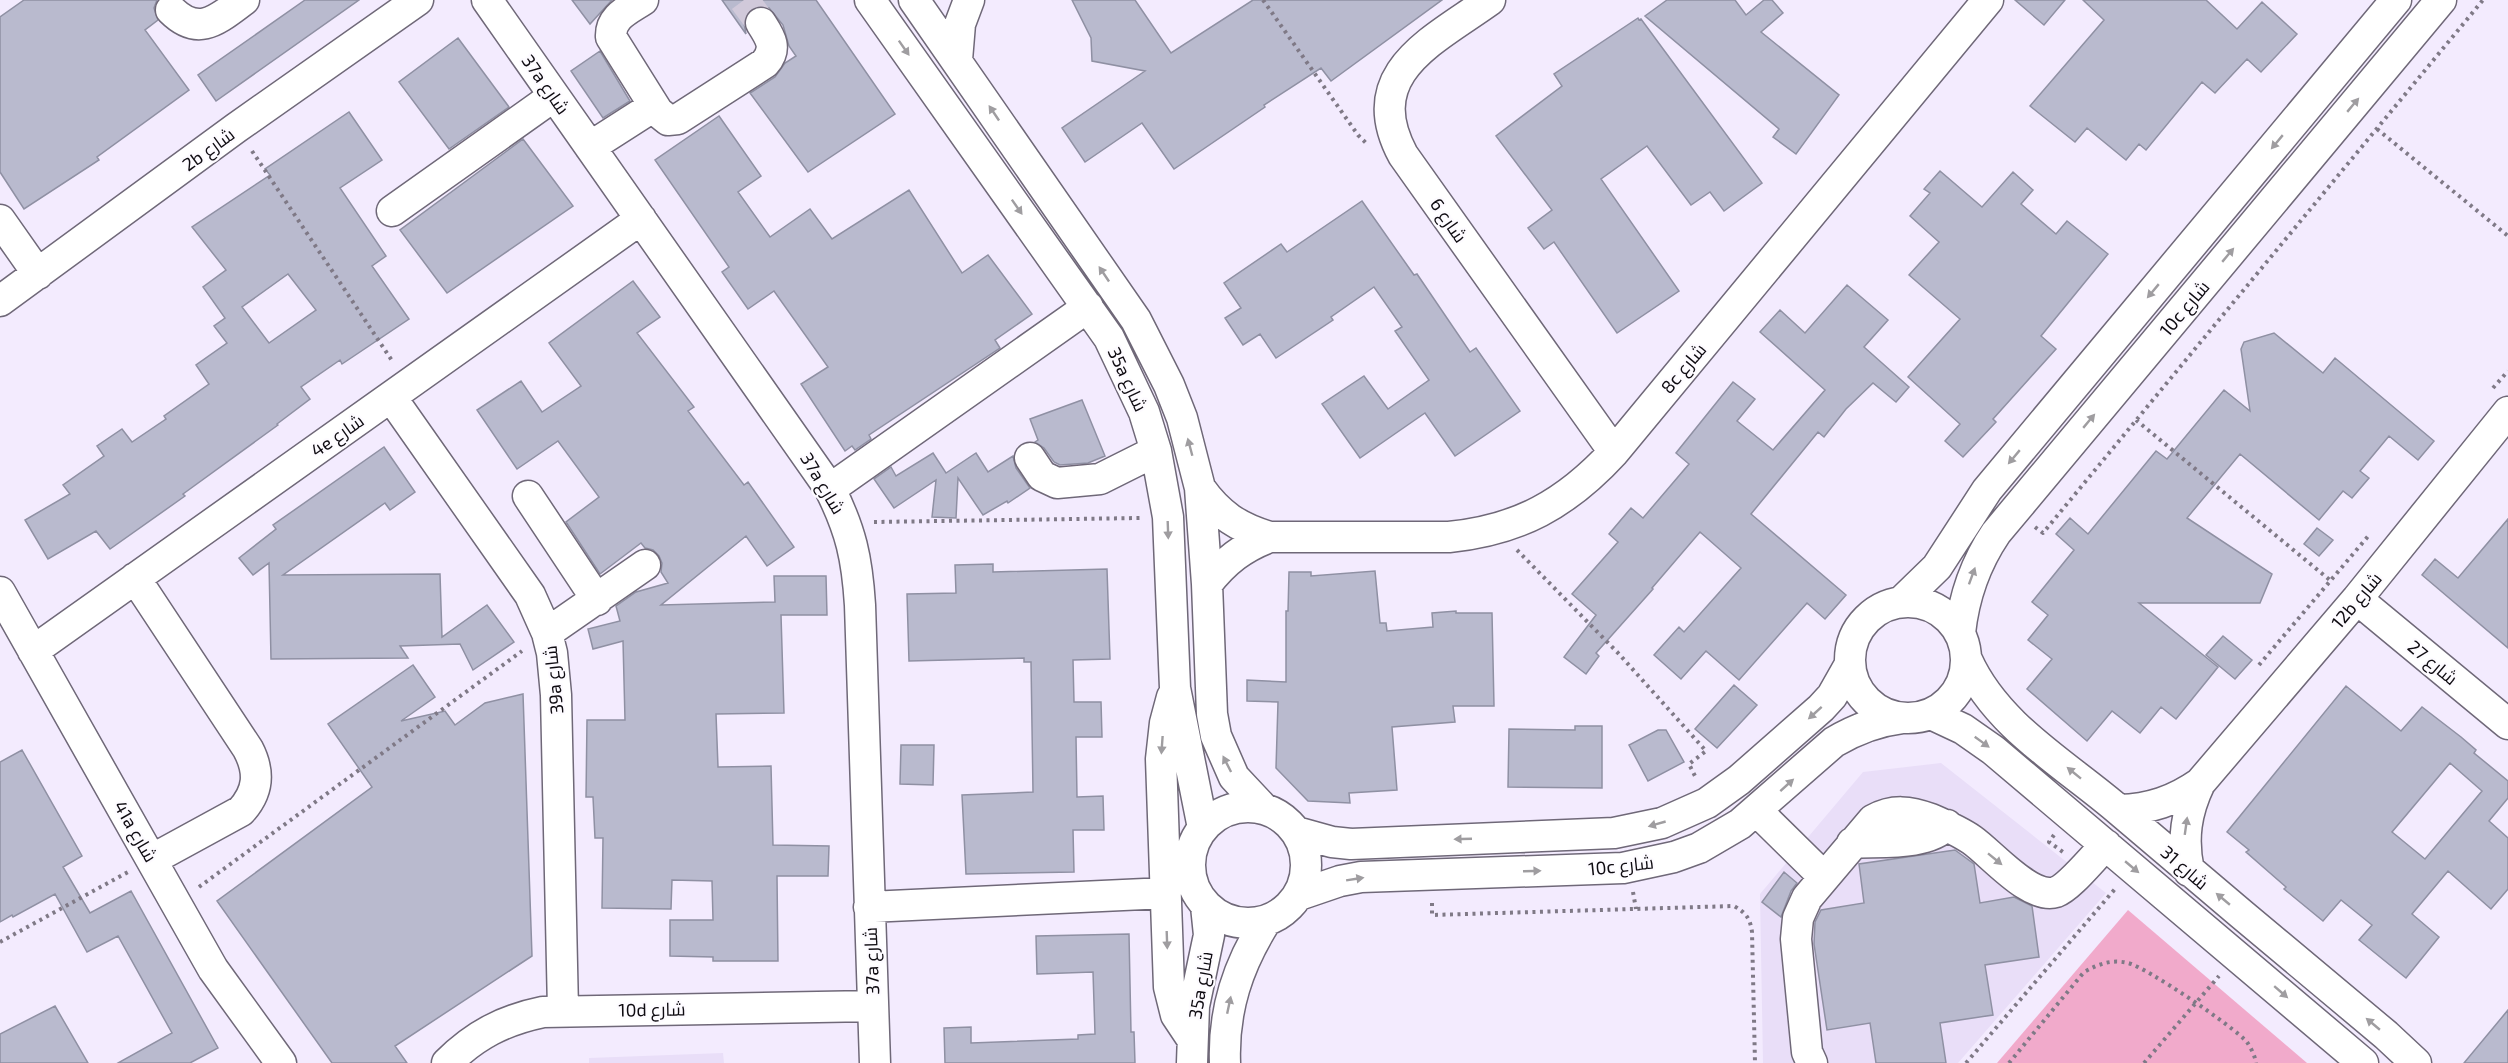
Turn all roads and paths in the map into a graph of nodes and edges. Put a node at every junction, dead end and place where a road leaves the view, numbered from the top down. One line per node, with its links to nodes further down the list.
1 (418, 0): 19 (street, 2b شارع)
2 (486, 0): 17 (street, 37a شارع)
3 (644, 0): 18 (street)
4 (870, 0): 29 (street, 35a شارع, one-way to 29)
5 (914, 0): 16 (street, 35a شارع)
6 (969, 0): 16 (street)
7 (1263, 0): 22 (path)
8 (1490, 0): 22 (street, شارع 6)
9 (2441, 0): 39 (street, 10c شارع, one-way to 9)
10 (2483, 0): 20 (path)
11 (234, 3): 14 (street)
12 (1975, 4): 34 (street, 8c شارع)
13 (2389, 4): 51 (street, 10c شارع, one-way to 51)
14 (171, 10)
15 (762, 23): 18 (street)
16 (957, 60): 36 (street, 35a شارع, one-way to 16)
17 (554, 96): 21 (street, 37a شارع); 23 (street)
18 (654, 106): 21 (street)
19 (236, 128): 27 (street, 2b شارع); 30 (path)
20 (2378, 129): 26 (path); 32 (path)
21 (590, 147): 24 (street, 37a شارع)
22 (1403, 155): 34 (street, شارع 6)
23 (392, 211)
24 (641, 219): 30 (street, 4e شارع); 37 (street, 37a شارع)
25 (0, 220): 27 (street)
26 (2508, 236)
27 (38, 274): 28 (street, 2b شارع)
28 (0, 301)
29 (1088, 307): 33 (street, 35a شارع); 37 (street)
30 (399, 391): 45 (street, 4e شارع); 52 (street, 39a شارع)
31 (2508, 412): 49 (street, 12b شارع)
32 (2136, 420): 39 (path); 46 (path)
33 (1156, 451): 35 (street); 40 (street, 35a شارع)
34 (1614, 452): 42 (street, 8c شارع)
35 (1030, 458)
36 (1200, 488): 43 (street, 8c شارع); 47 (street, 35a شارع)
37 (830, 489): 41 (street, 37a شارع)
38 (528, 496): 50 (street)
39 (2014, 510): 53 (street, 10c شارع, one-way to 39)
40 (1168, 517): 41 (path); 56 (street, 35a شارع, one-way to 56)
41 (846, 523): 78 (street, 37a شارع)
42 (1496, 529): 43 (street, 8c شارع); 61 (path)
43 (1270, 537): 47 (street, 8c شارع)
44 (645, 565): 50 (street)
45 (135, 578): 54 (street, 4e شارع); 68 (street)
46 (2331, 581)
47 (1207, 584): 62 (street, 35a شارع, one-way to 47)
48 (0, 592): 54 (street, 41a شارع)
49 (2357, 599): 59 (street, شارع 27); 60 (street, 12b شارع)
50 (597, 600): 52 (street)
51 (1902, 601): 53 (street); 55 (street)
52 (547, 633): 76 (path); 85 (street, 39a شارع)
53 (1964, 647): 57 (street); 63 (street, شارع 31, one-way to 53)
54 (33, 651): 68 (street, 41a شارع)
55 (1849, 666): 58 (street); 61 (street, 10c شارع, one-way to 61)
56 (1175, 688): 65 (street, 35a شارع); 74 (street, one-way to 74)
57 (1931, 714): 58 (street); 67 (street, شارع 31, one-way to 67)
58 (1902, 718): 64 (street, 10c شارع, one-way to 58)
59 (2508, 724)
60 (2200, 783): 63 (street, 12b شارع); 70 (street, 12b شارع, one-way to 60)
61 (1707, 803): 66 (street, 10c شارع, one-way to 66)
62 (1264, 809): 65 (street); 66 (street)
63 (2119, 810): 70 (street, شارع 31)
64 (1757, 811): 71 (street, 10c شارع, one-way to 64); 72 (street)
65 (1203, 828): 77 (street)
66 (1296, 832): 75 (street)
67 (2106, 845): 69 (street, شارع 31, one-way to 69); 72 (street, one-way to 67)
68 (153, 859): 76 (street, 41a شارع); 81 (path)
69 (2133, 868): 82 (street, شارع 31); 93 (path)
70 (2188, 871): 98 (street, شارع 31, one-way to 70)
71 (1431, 875): 75 (street, 10c شارع, one-way to 71); 79 (path)
72 (1824, 877): 92 (street)
73 (1632, 887): 79 (path)
74 (1166, 893): 78 (street); 86 (street, one-way to 86)
75 (1299, 895): 80 (street)
76 (177, 903): 87 (street, 41a شارع)
77 (1206, 906): 80 (street); 86 (street, 35a شارع)
78 (869, 907): 84 (street, 37a شارع)
79 (1636, 909): 91 (path)
80 (1266, 921): 90 (street, 35a شارع, one-way to 80)
81 (0, 942)
82 (2237, 955): 83 (path); 97 (street, شارع 31, one-way to 97)
83 (2195, 1003): 94 (path); 95 (path); 96 (path)
84 (873, 1006): 85 (street, 10d شارع); 89 (street, 37a شارع)
85 (563, 1011): 88 (street, 10d شارع)
86 (1192, 1051)
87 (281, 1063)
88 (447, 1063)
89 (875, 1063)
90 (1225, 1063)
91 (1755, 1063)
92 (1812, 1063)
93 (1966, 1063)
94 (2009, 1063)
95 (2144, 1063)
96 (2256, 1063)
97 (2363, 1063)
98 (2416, 1063)

